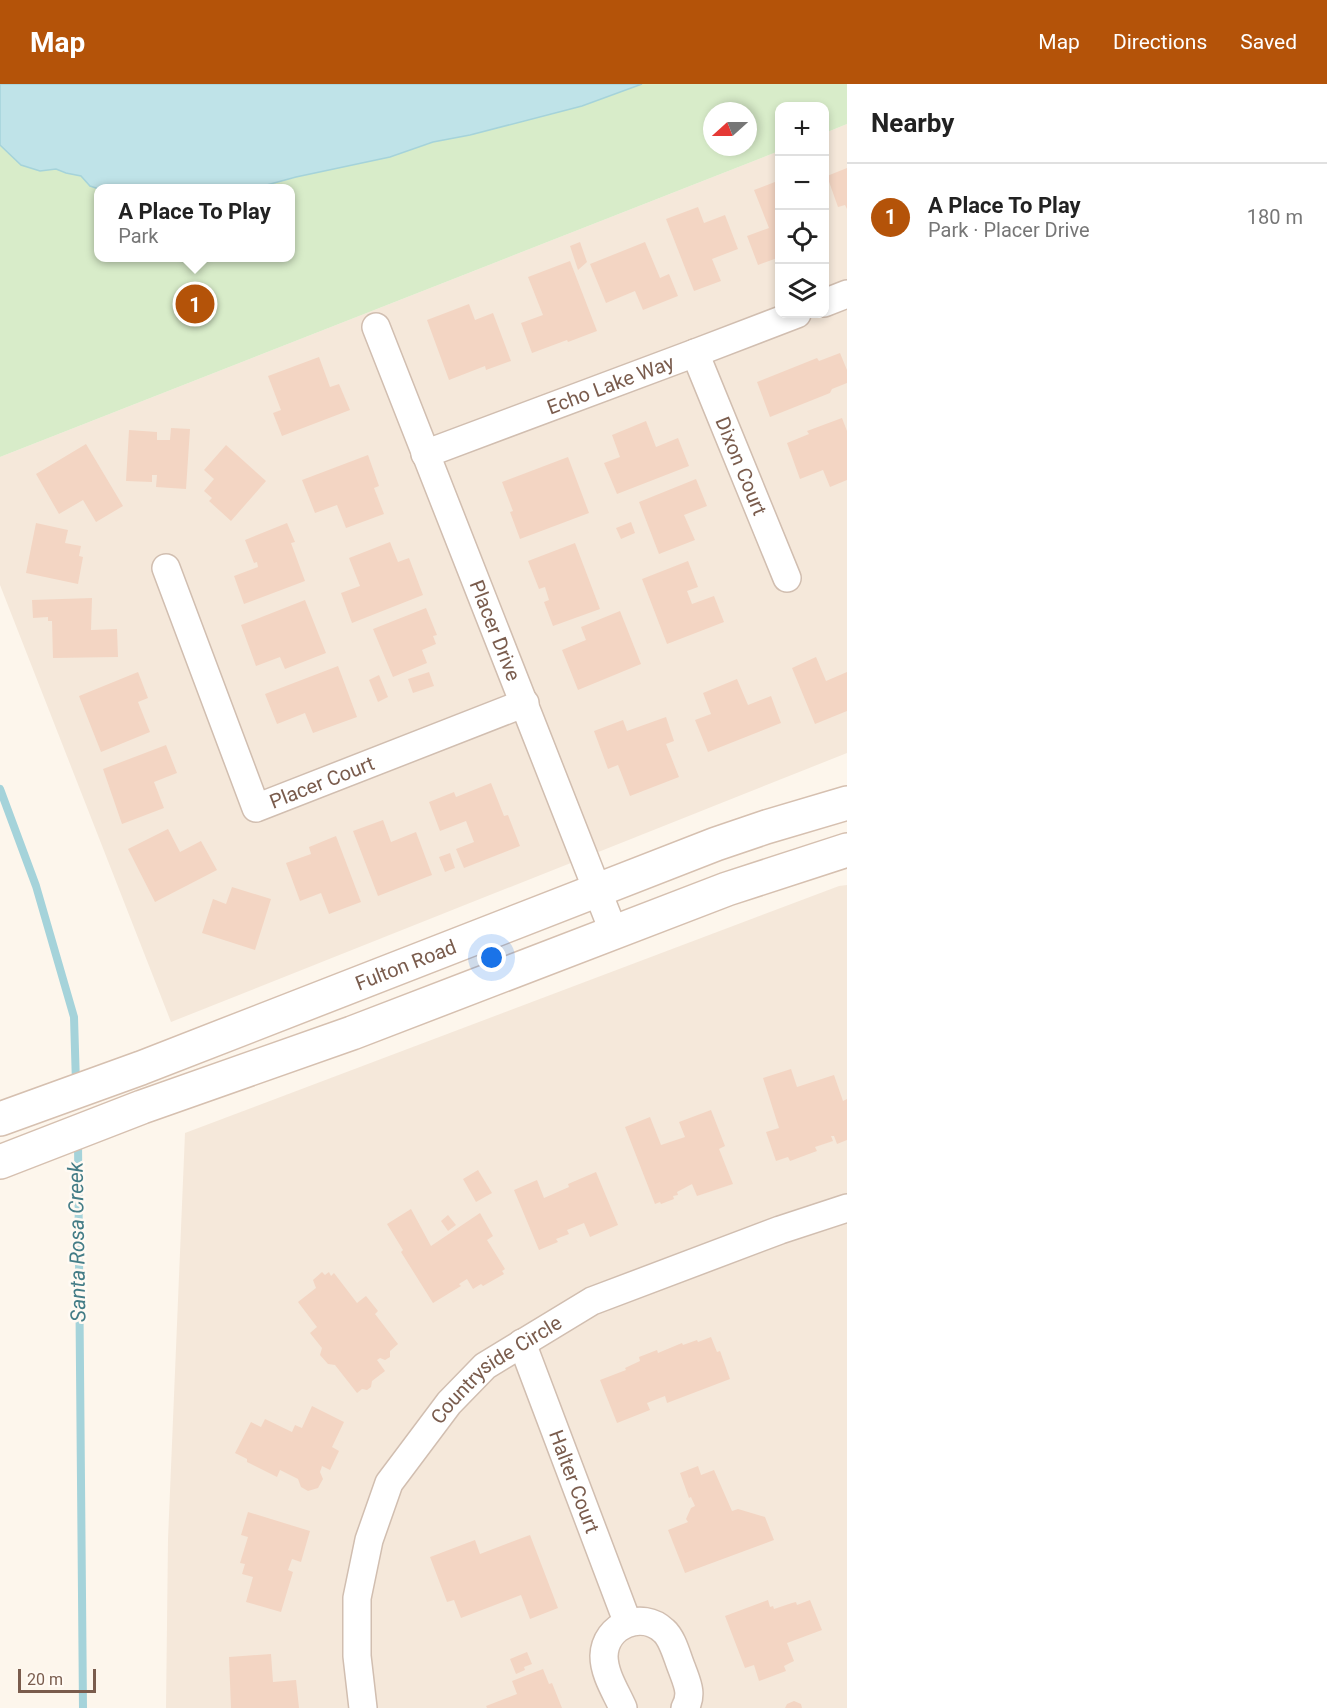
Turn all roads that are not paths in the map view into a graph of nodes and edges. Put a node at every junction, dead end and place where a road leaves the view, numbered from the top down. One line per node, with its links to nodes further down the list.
1 (847, 294): 2 (street)
2 (829, 301)
3 (787, 318): 5 (street, Echo Lake Way)
4 (376, 327): 6 (street, Placer Drive)
5 (695, 353): 6 (street, Echo Lake Way); 8 (street, Dixon Court)
6 (425, 454): 9 (street, Placer Drive)
7 (166, 568): 9 (street, Placer Court)
8 (787, 578)
9 (525, 704): 12 (street, Placer Drive)
10 (847, 803): 12 (main road, Fulton Road)
11 (847, 850): 13 (main road)
12 (598, 891): 13 (street, Placer Drive); 14 (main road, Fulton Road)
13 (614, 933): 15 (main road)
14 (0, 1119)
15 (0, 1162)
16 (847, 1208): 17 (street, Countryside Circle)
17 (522, 1343): 18 (street, Halter Court); 19 (street, Countryside Circle)
18 (627, 1621): 20 (street); 21 (street)
19 (363, 1708)
20 (623, 1708)
21 (685, 1708)

